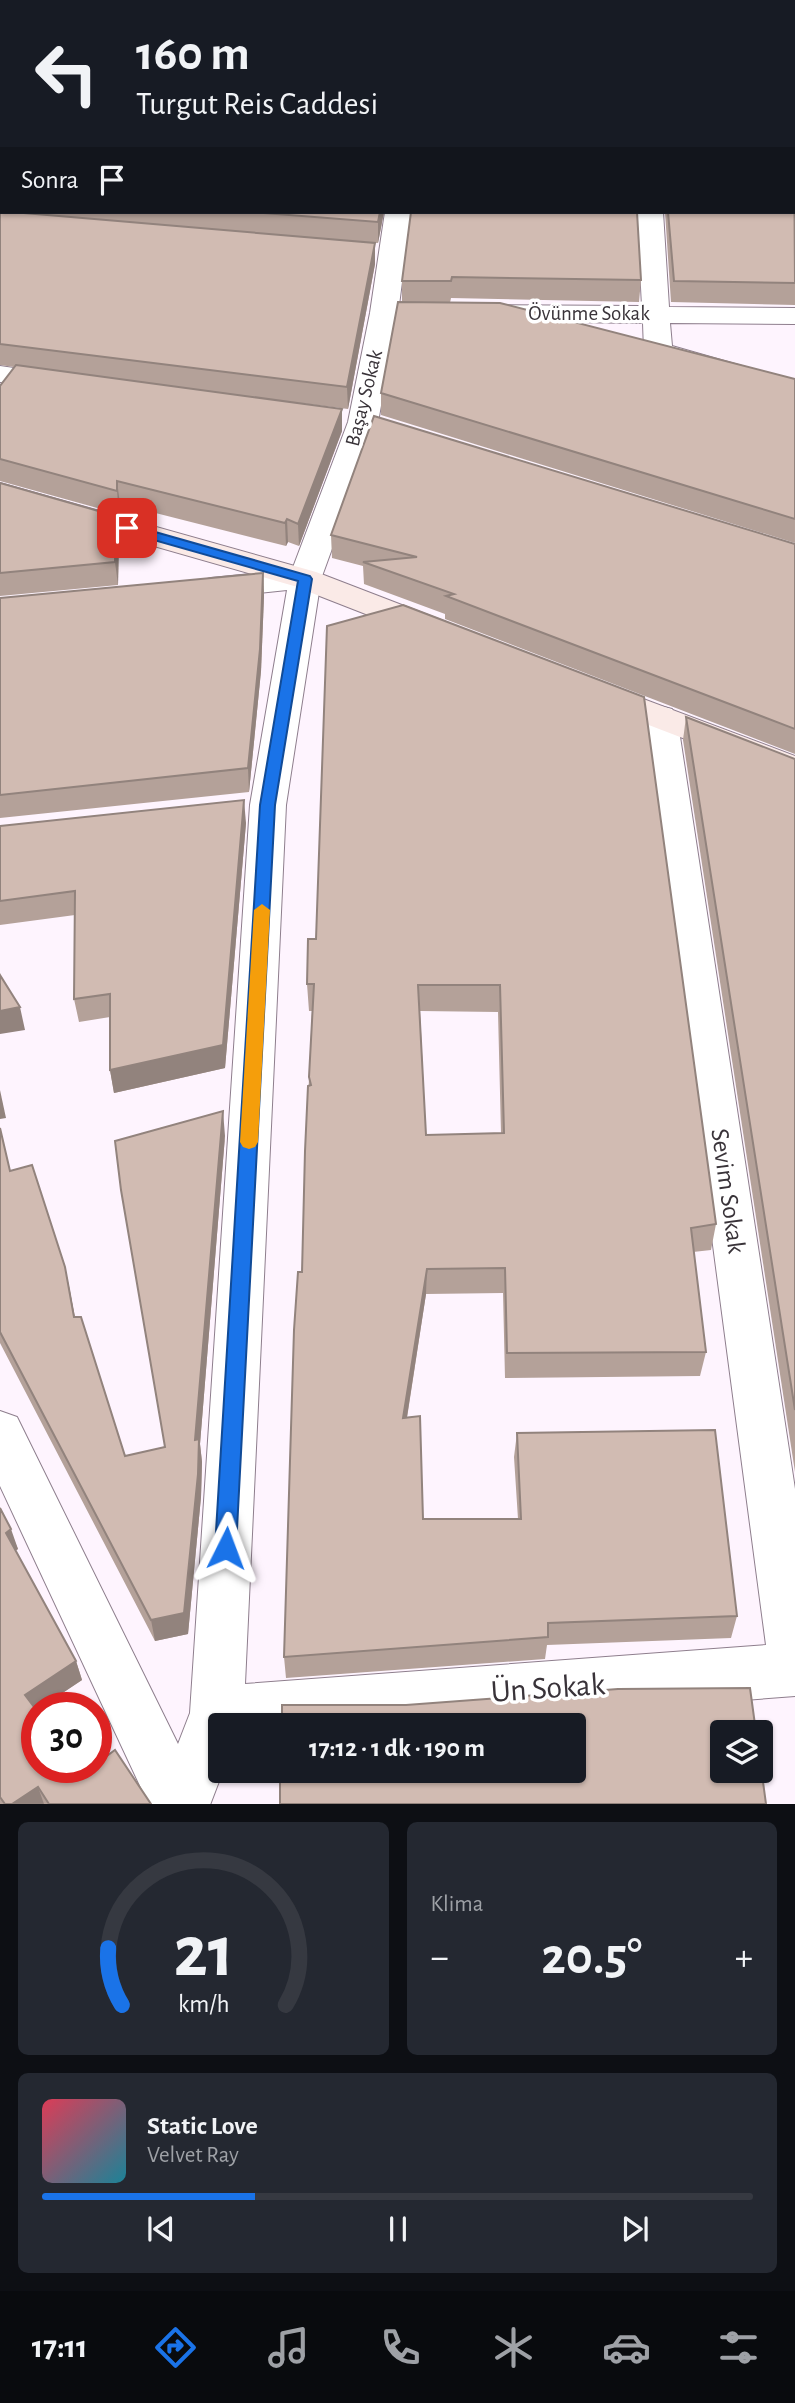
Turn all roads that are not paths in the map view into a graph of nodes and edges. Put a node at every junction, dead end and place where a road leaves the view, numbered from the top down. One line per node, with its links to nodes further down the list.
1 (397, 214): 10 (street, Başay Sokak)
2 (650, 214): 4 (street)
3 (466, 313): 4 (street, Övünme Sokak)
4 (656, 313): 5 (street, Övünme Sokak); 8 (street)
5 (795, 316)
6 (0, 374): 7 (street)
7 (94, 387)
8 (795, 390)
9 (0, 492): 10 (main road)
10 (305, 579): 11 (street); 12 (main road); 18 (street, Başay Sokak)
11 (180, 591)
12 (457, 638)
13 (571, 683): 14 (main road)
14 (660, 717): 15 (main road); 17 (street, Sevim Sokak)
15 (795, 769)
16 (0, 1433): 20 (street)
17 (795, 1666): 18 (street, Ün Sokak)
18 (217, 1713)
19 (208, 1735): 20 (street, Başay Sokak)
20 (180, 1804)

